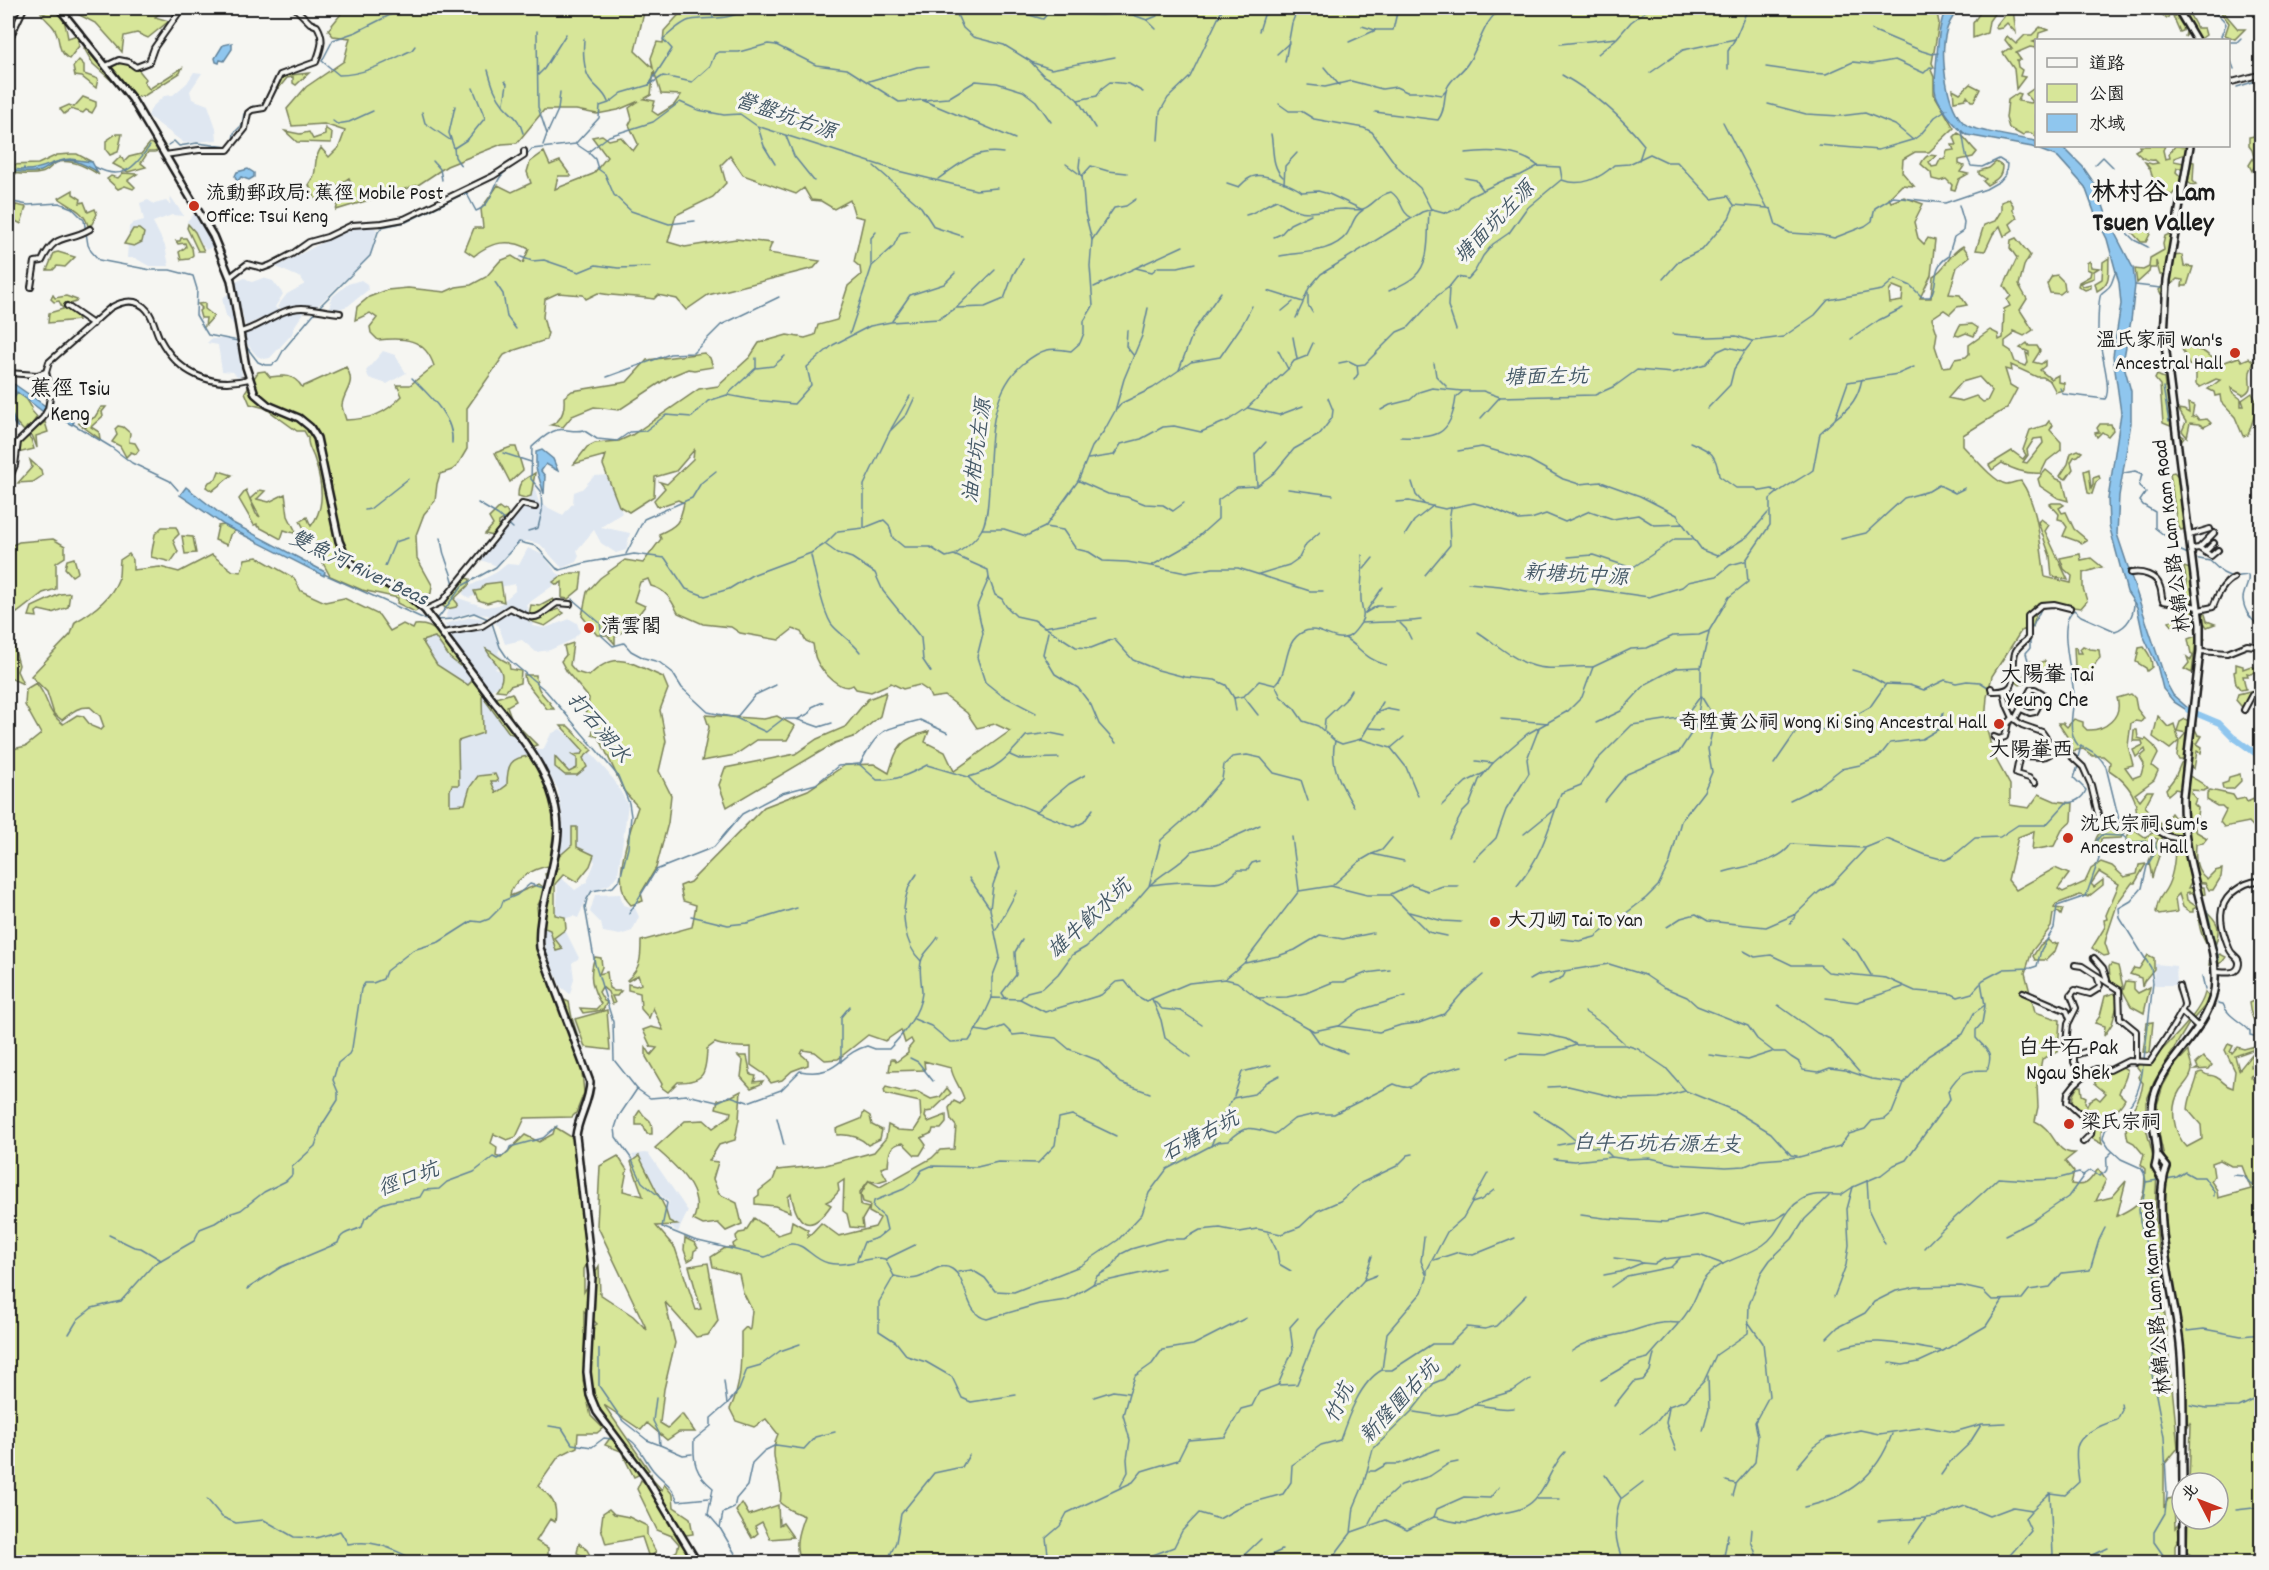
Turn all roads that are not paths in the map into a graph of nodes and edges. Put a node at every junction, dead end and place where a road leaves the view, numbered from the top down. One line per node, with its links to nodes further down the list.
1 (24, 8): 7 (street)
2 (59, 8): 8 (main road)
3 (182, 8): 8 (street)
4 (295, 8): 13 (street)
5 (2178, 8): 6 (main road)
6 (2195, 39)
7 (8, 42)
8 (106, 66): 13 (main road)
9 (2262, 74): 10 (street)
10 (2230, 83)
11 (2190, 147): 28 (main road, 林錦公路 Lam Kam Road)
12 (524, 151): 15 (street)
13 (164, 156): 15 (main road)
14 (89, 230): 16 (street)
15 (230, 277): 20 (main road)
16 (31, 288)
17 (67, 306): 19 (street)
18 (340, 313): 20 (street)
19 (93, 324): 21 (street); 23 (street)
20 (240, 332): 23 (main road)
21 (46, 372): 22 (street); 24 (street)
22 (8, 373)
23 (249, 379): 39 (main road)
24 (8, 482)
25 (535, 507): 39 (street)
26 (2210, 529): 28 (street)
27 (2214, 533): 30 (street)
28 (2190, 535): 32 (main road, 林錦公路 Lam Kam Road)
29 (2214, 543): 33 (street)
30 (2199, 548): 32 (street); 33 (street)
31 (2218, 550): 33 (street)
32 (2192, 551): 38 (main road, 林錦公路 Lam Kam Road)
33 (2205, 552)
34 (2131, 573): 38 (street)
35 (2234, 579): 38 (street)
36 (570, 604): 40 (street)
37 (2070, 608): 46 (street)
38 (2199, 608): 42 (main road, 林錦公路 Lam Kam Road)
39 (426, 612): 40 (main road)
40 (442, 633): 74 (main road)
41 (2261, 647): 42 (street); 43 (street)
42 (2200, 651): 53 (main road, 林錦公路 Lam Kam Road)
43 (2262, 663)
44 (1991, 688): 46 (street)
45 (2262, 690): 48 (street)
46 (2004, 691): 49 (street)
47 (2021, 709): 47 (street); 49 (street)
48 (2244, 710)
49 (2014, 718): 50 (street); 51 (street)
50 (1994, 737)
51 (2049, 743): 52 (street); 53 (street)
52 (2035, 783)
53 (2186, 838): 57 (main road, 林錦公路 Lam Kam Road)
54 (2262, 881): 57 (street)
55 (2094, 957): 59 (street)
56 (2075, 965): 58 (street)
57 (2215, 972): 64 (main road, 林錦公路 Lam Kam Road)
58 (2097, 976): 59 (street); 63 (street)
59 (2107, 981): 67 (street)
60 (2179, 986): 62 (street)
61 (2023, 992): 63 (street)
62 (2182, 1012): 64 (street); 67 (street)
63 (2070, 1020): 66 (street)
64 (2197, 1026): 70 (main road, 林錦公路 Lam Kam Road)
65 (2088, 1051): 66 (street)
66 (2075, 1055): 68 (street)
67 (2141, 1062): 68 (street)
68 (2082, 1077): 69 (street)
69 (2083, 1142)
70 (2159, 1160): 71 (main road, 林錦公路 Lam Kam Road); 71 (main road, 林錦公路 Lam Kam Road)
71 (2162, 1172): 72 (main road, 林錦公路 Lam Kam Road)
72 (2183, 1471)
73 (2183, 1531): 75 (main road)
74 (697, 1563)
75 (2183, 1563)

